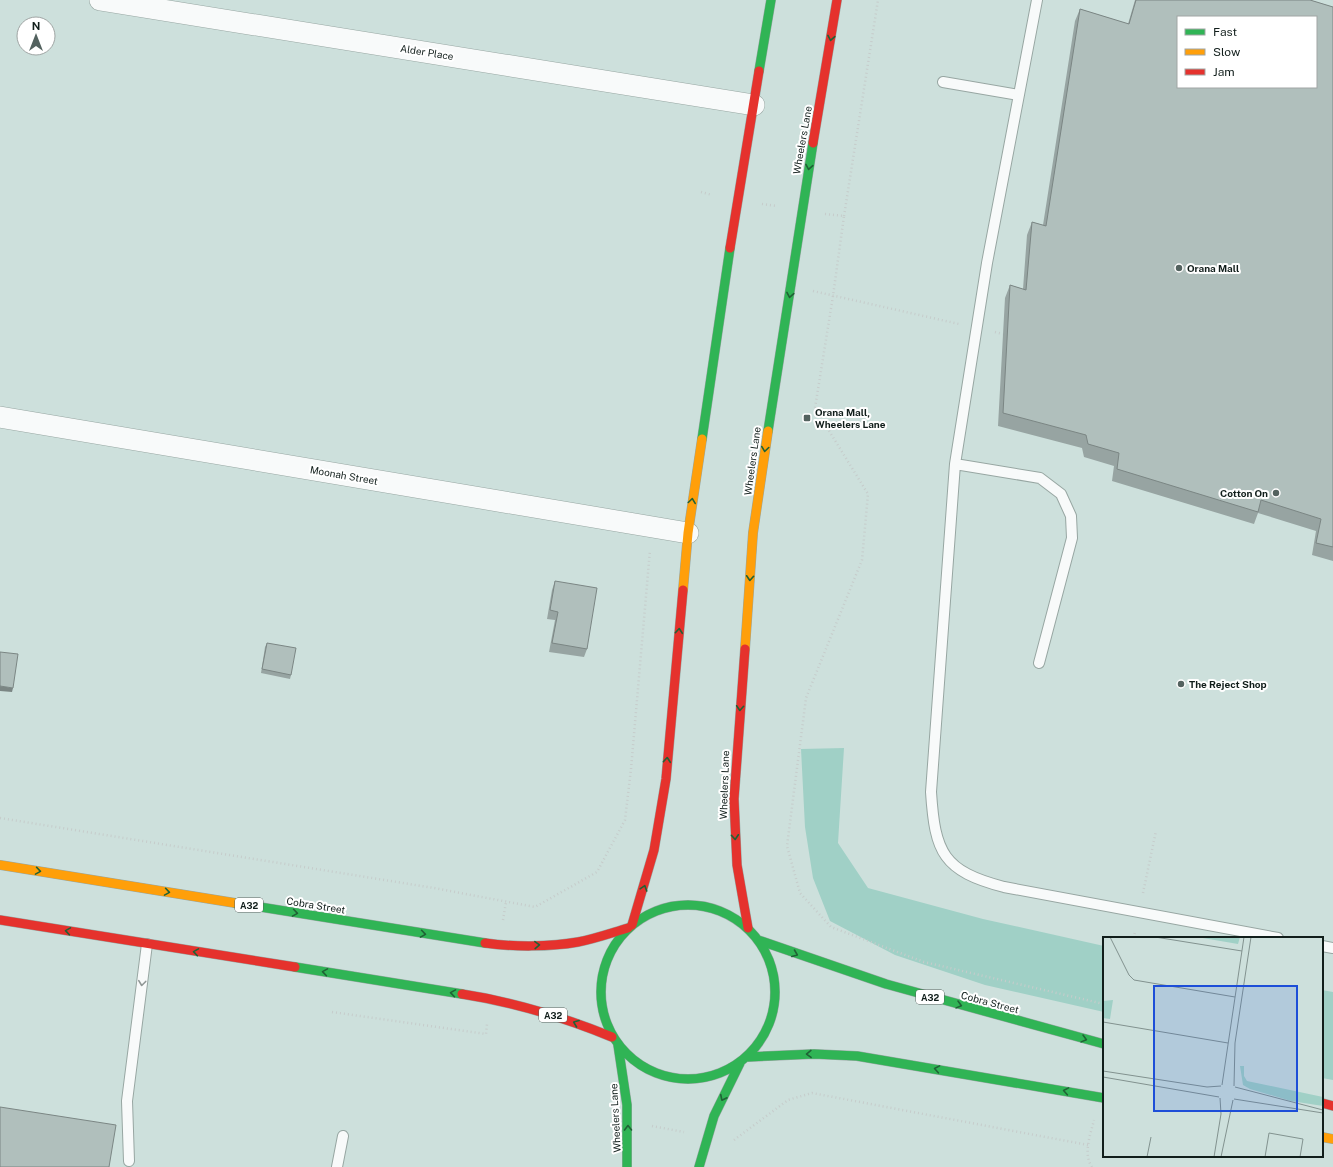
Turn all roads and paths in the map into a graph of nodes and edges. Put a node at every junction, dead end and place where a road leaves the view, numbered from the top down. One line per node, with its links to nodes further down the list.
1 (100, 0): 8 (street, Alder Place)
2 (771, 0): 8 (main road)
3 (837, 0): 11 (main road, Wheelers Lane, one-way to 11)
4 (878, 0): 12 (path)
5 (1037, 0): 7 (lane)
6 (943, 82): 7 (lane)
7 (1019, 95): 15 (lane)
8 (754, 105): 10 (main road)
9 (701, 192): 10 (path)
10 (737, 200): 11 (path); 20 (main road, one-way to 10)
11 (802, 210): 12 (path); 13 (main road, Wheelers Lane)
12 (844, 216): 14 (path)
13 (791, 286): 14 (path); 28 (main road, Wheelers Lane, one-way to 28)
14 (833, 296): 15 (path); 36 (path)
15 (977, 328): 16 (path); 18 (lane)
16 (1003, 334)
17 (0, 417): 19 (street, Moonah Street)
18 (955, 464): 21 (lane); 25 (lane)
19 (652, 527): 20 (street, Moonah Street); 22 (path)
20 (688, 533): 27 (main road, one-way to 20)
21 (1039, 663)
22 (0, 818)
23 (1156, 831): 25 (path)
24 (0, 865): 27 (main road, Cobra Street / A32, one-way to 27)
25 (1139, 912): 29 (path); 30 (lane)
26 (0, 920): 32 (main road, A32, one-way to 26)
27 (630, 927): 28 (main road, A32); 38 (main road, A32)
28 (748, 928): 31 (main road, A32)
29 (1134, 937)
30 (1273, 937)
31 (758, 940): 39 (main road, Cobra Street / A32, one-way to 39); 41 (main road, A32)
32 (147, 944): 35 (main road, A32, one-way to 32); 52 (lane, one-way to 52)
33 (1323, 946): 34 (lane)
34 (1333, 948)
35 (492, 999): 37 (path); 38 (main road, A32, one-way to 35)
36 (1103, 1004)
37 (332, 1012)
38 (612, 1037): 40 (main road, A32)
39 (1103, 1044)
40 (618, 1045): 42 (main road, A32); 46 (main road, Wheelers Lane)
41 (748, 1057): 42 (main road, A32); 43 (main road, one-way to 41)
42 (740, 1063): 48 (main road, one-way to 48)
43 (1102, 1097): 51 (path)
44 (1323, 1103): 45 (main road)
45 (1333, 1106)
46 (628, 1121): 48 (path); 54 (main road, Wheelers Lane, one-way to 46)
47 (343, 1136): 53 (lane)
48 (707, 1137): 51 (path); 55 (main road)
49 (1323, 1137): 50 (main road)
50 (1333, 1139)
51 (1088, 1146): 56 (path)
52 (129, 1161)
53 (337, 1167)
54 (627, 1167)
55 (699, 1167)
56 (1092, 1167)

